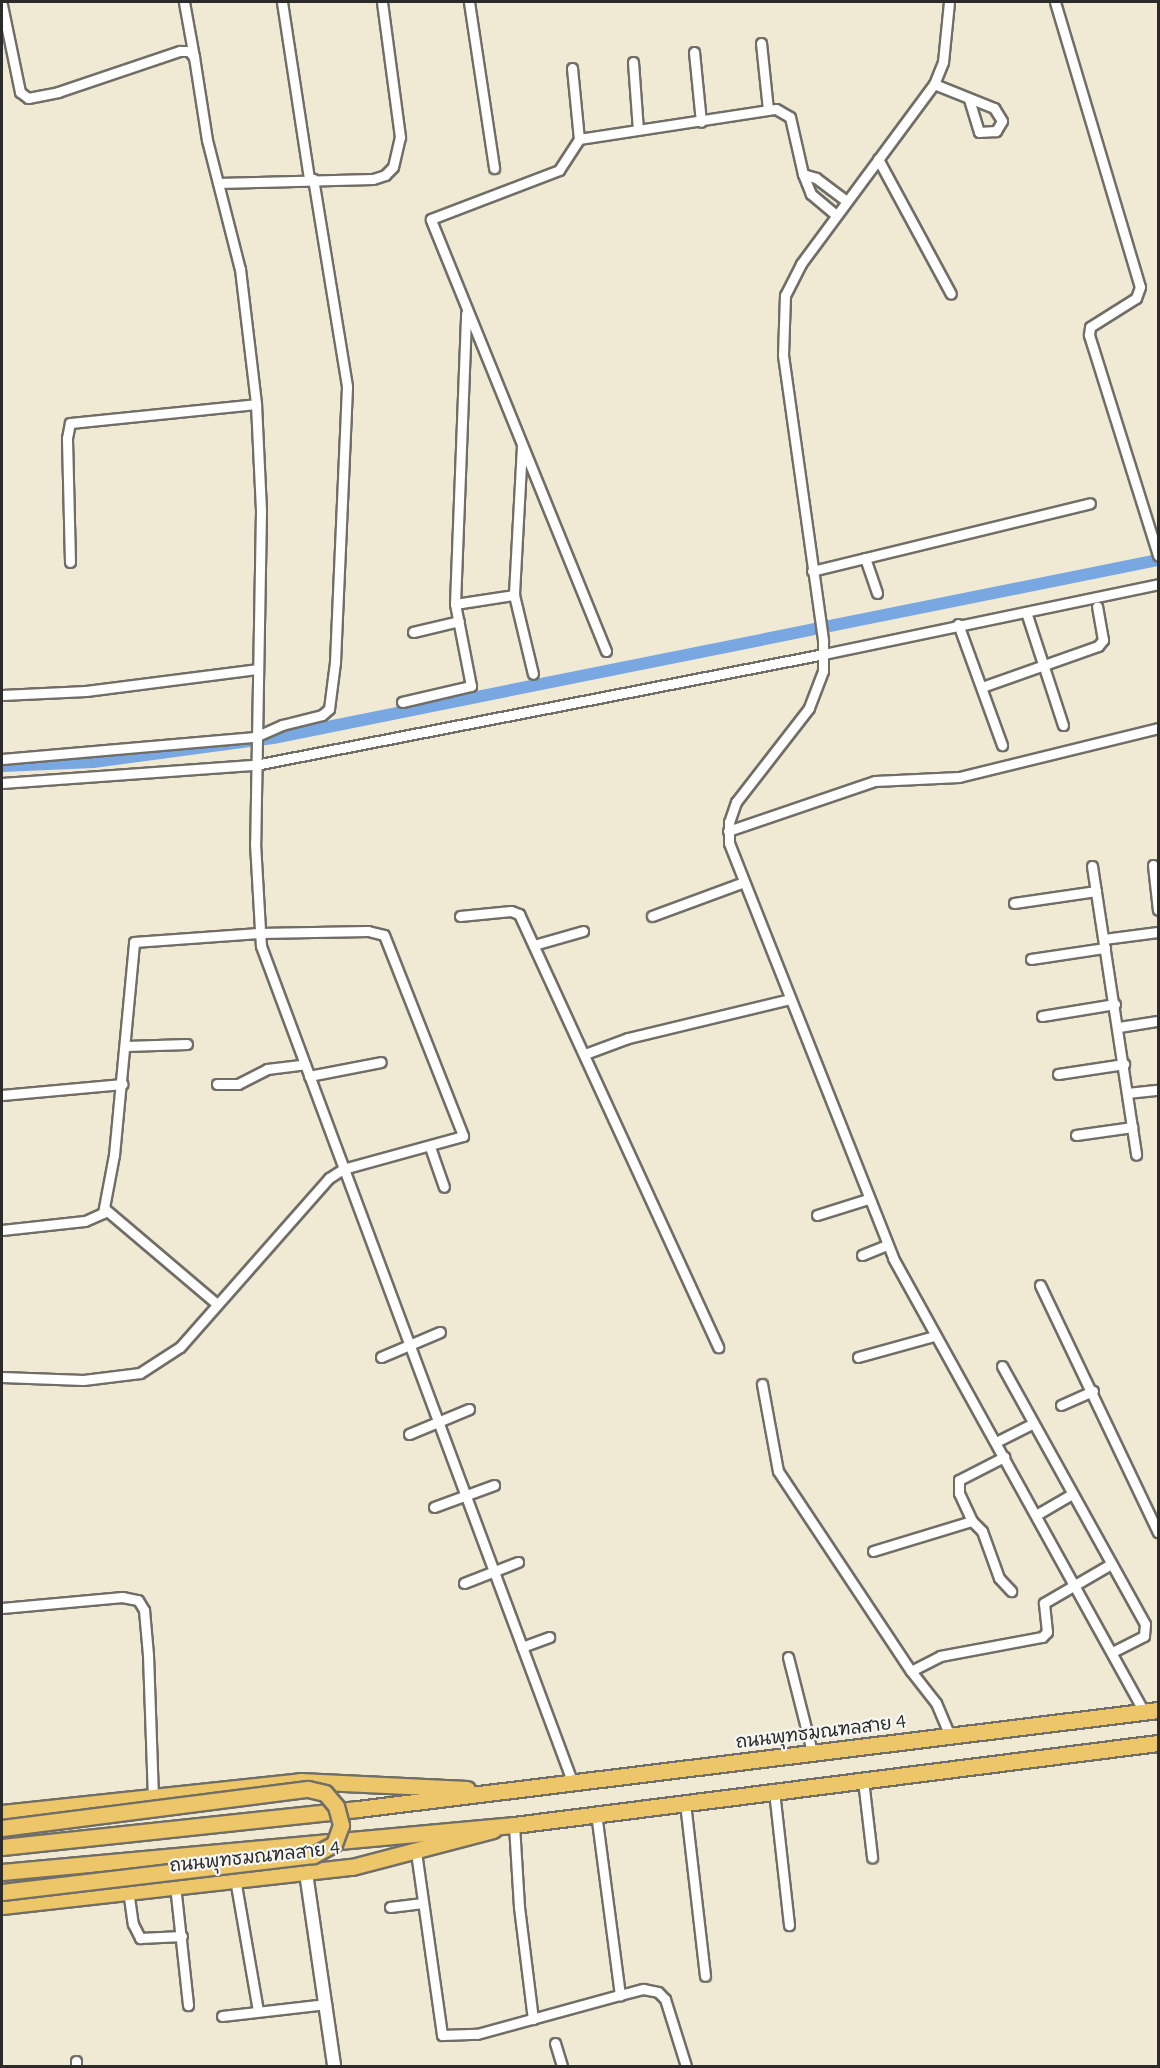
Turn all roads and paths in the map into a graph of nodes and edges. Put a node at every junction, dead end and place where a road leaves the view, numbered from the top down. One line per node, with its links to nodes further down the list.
1 (184, 2): 10 (street)
2 (282, 2): 22 (street)
3 (382, 2): 22 (street)
4 (470, 2): 20 (street)
5 (949, 2): 13 (street)
6 (1055, 2): 31 (street)
7 (2, 5): 10 (street)
8 (761, 43): 15 (street)
9 (694, 52): 16 (street)
10 (194, 57): 23 (street)
11 (633, 62): 17 (street)
12 (572, 68): 18 (street)
13 (934, 84): 14 (street); 19 (street)
14 (969, 100)
15 (768, 110): 16 (street); 21 (street)
16 (701, 122): 17 (street)
17 (638, 130): 18 (street)
18 (579, 139): 27 (street)
19 (878, 159): 24 (street); 26 (street)
20 (494, 168)
21 (803, 174): 24 (street); 25 (street)
22 (311, 179): 23 (street); 54 (street)
23 (218, 183): 28 (street)
24 (846, 201): 25 (street)
25 (836, 215): 34 (street)
26 (951, 294)
27 (466, 307): 29 (street); 38 (street)
28 (256, 404): 33 (street); 47 (street)
29 (522, 444): 37 (street); 44 (street)
30 (1090, 503): 32 (street)
31 (1158, 555)
32 (865, 558): 34 (street); 36 (street)
33 (70, 562)
34 (812, 571): 45 (street)
35 (1158, 584): 40 (street)
36 (877, 593)
37 (514, 594): 38 (street); 48 (street)
38 (456, 604): 41 (street)
39 (1097, 607): 46 (street)
40 (1026, 612): 42 (street); 46 (street)
41 (459, 621): 43 (street); 51 (street)
42 (958, 624): 45 (street); 49 (street)
43 (413, 633)
44 (606, 651)
45 (824, 654): 57 (street); 59 (street)
46 (1042, 663): 49 (street); 52 (street)
47 (257, 669): 50 (street); 54 (street)
48 (533, 674)
49 (982, 687): 55 (street)
50 (2, 695)
51 (402, 702)
52 (1063, 725)
53 (1158, 728): 59 (street)
54 (255, 738): 56 (street); 57 (street)
55 (1002, 745)
56 (2, 759)
57 (255, 761): 58 (street); 70 (street)
58 (2, 783)
59 (728, 831): 62 (street)
60 (1153, 865): 65 (street)
61 (1092, 866): 63 (street)
62 (744, 882): 67 (street); 74 (street)
63 (1096, 891): 64 (street); 71 (street)
64 (1014, 903)
65 (1158, 910)
66 (460, 916): 72 (street)
67 (652, 916)
68 (584, 931): 72 (street)
69 (1158, 932): 71 (street)
70 (259, 933): 80 (street); 83 (street); 94 (street)
71 (1105, 943): 73 (street); 75 (street)
72 (534, 945): 81 (street)
73 (1030, 959)
74 (790, 999): 81 (street); 98 (street)
75 (1115, 1004): 76 (street); 78 (street)
76 (1042, 1016)
77 (1158, 1021): 78 (street)
78 (1119, 1027): 84 (street)
79 (187, 1044): 80 (street)
80 (126, 1046): 87 (street)
81 (585, 1054): 109 (street)
82 (381, 1062): 86 (street)
83 (305, 1064): 86 (street); 88 (street)
84 (1124, 1064): 85 (street); 90 (street)
85 (1058, 1074)
86 (309, 1076): 96 (street)
87 (122, 1084): 91 (street); 99 (street)
88 (217, 1084)
89 (1158, 1090): 90 (street)
90 (1127, 1093): 92 (street)
91 (2, 1095)
92 (1132, 1127): 93 (street); 95 (street)
93 (1076, 1135)
94 (430, 1147): 96 (street); 97 (street)
95 (1136, 1155)
96 (343, 1169): 105 (street); 108 (street)
97 (444, 1187)
98 (868, 1199): 100 (street); 102 (street)
99 (105, 1209): 101 (street); 105 (street)
100 (817, 1215)
101 (2, 1230)
102 (887, 1245): 103 (street); 107 (street)
103 (862, 1255)
104 (1040, 1285): 115 (street)
105 (217, 1304): 113 (street)
106 (440, 1332): 108 (street)
107 (934, 1336): 111 (street); 121 (street)
108 (408, 1345): 110 (street); 118 (street)
109 (718, 1347)
110 (381, 1357)
111 (858, 1357)
112 (1002, 1366): 119 (street)
113 (2, 1377)
114 (762, 1384): 142 (street)
115 (1093, 1391): 116 (street); 129 (street)
116 (1061, 1406)
117 (469, 1409): 118 (street)
118 (438, 1422): 120 (street); 125 (street)
119 (1032, 1424): 121 (street); 124 (street)
120 (409, 1434)
121 (996, 1442): 122 (street)
122 (1004, 1457): 127 (street); 128 (street)
123 (494, 1485): 125 (street)
124 (1072, 1494): 127 (street); 132 (street)
125 (465, 1495): 126 (street); 133 (street)
126 (434, 1507)
127 (1036, 1515): 135 (street)
128 (972, 1521): 130 (street); 136 (street)
129 (1158, 1532)
130 (873, 1551)
131 (518, 1562): 133 (street)
132 (1111, 1564): 135 (street); 140 (street)
133 (494, 1572): 134 (street); 139 (street)
134 (464, 1583)
135 (1074, 1585): 140 (street); 142 (street)
136 (1011, 1591)
137 (2, 1608): 151 (street)
138 (549, 1637): 139 (street)
139 (522, 1647): 148 (street)
140 (1112, 1652): 143 (street)
141 (788, 1657): 146 (street)
142 (911, 1671): 144 (street)
143 (1151, 1711): 144 (main road, ถนนพุทธมณฑลสาย 4)
144 (950, 1736): 146 (main road, ถนนพุทธมณฑลสาย 4)
145 (1158, 1743): 147 (main road, ถนนพุทธมณฑลสาย 4)
146 (812, 1752): 148 (main road, ถนนพุทธมณฑลสาย 4)
147 (863, 1780): 150 (main road, ถนนพุทธมณฑลสาย 4); 159 (street)
148 (572, 1781): 149 (main road, ถนนพุทธมณฑลสาย 4)
149 (488, 1791): 151 (main road, ถนนพุทธมณฑลสาย 4); 157 (main road, ถนนพุทธมณฑลสาย 4)
150 (774, 1791): 152 (main road, ถนนพุทธมณฑลสาย 4); 169 (street)
151 (153, 1796): 153 (main road, ถนนพุทธมณฑลสาย 4)
152 (685, 1803): 154 (main road, ถนนพุทธมณฑลสาย 4); 171 (street)
153 (2, 1813)
154 (596, 1813): 155 (main road, ถนนพุทธมณฑลสาย 4); 172 (street)
155 (511, 1826): 158 (main road, ถนนพุทธมณฑลสาย 4); 160 (main road, ถนนพุทธมณฑลสาย 4); 177 (street)
156 (2, 1828): 165 (main road, bridge)
157 (2, 1847)
158 (416, 1852): 161 (main road, ถนนพุทธมณฑลสาย 4); 166 (street)
159 (872, 1857)
160 (2, 1872)
161 (306, 1873): 162 (main road, ถนนพุทธมณฑลสาย 4); 173 (street)
162 (235, 1879): 163 (main road, ถนนพุทธมณฑลสาย 4); 175 (street)
163 (175, 1885): 164 (main road, ถนนพุทธมณฑลสาย 4); 170 (street)
164 (128, 1890): 167 (main road, ถนนพุทธมณฑลสาย 4); 170 (street)
165 (2, 1892)
166 (423, 1903): 168 (street); 177 (street)
167 (2, 1906)
168 (390, 1907)
169 (789, 1925)
170 (182, 1936): 174 (street)
171 (705, 1976)
172 (620, 1995): 177 (street); 181 (street)
173 (326, 2004): 175 (street); 179 (street)
174 (188, 2005)
175 (258, 2011): 176 (street)
176 (222, 2016)
177 (533, 2019)
178 (555, 2043): 180 (street)
179 (334, 2067)
180 (562, 2067)
181 (686, 2067)

